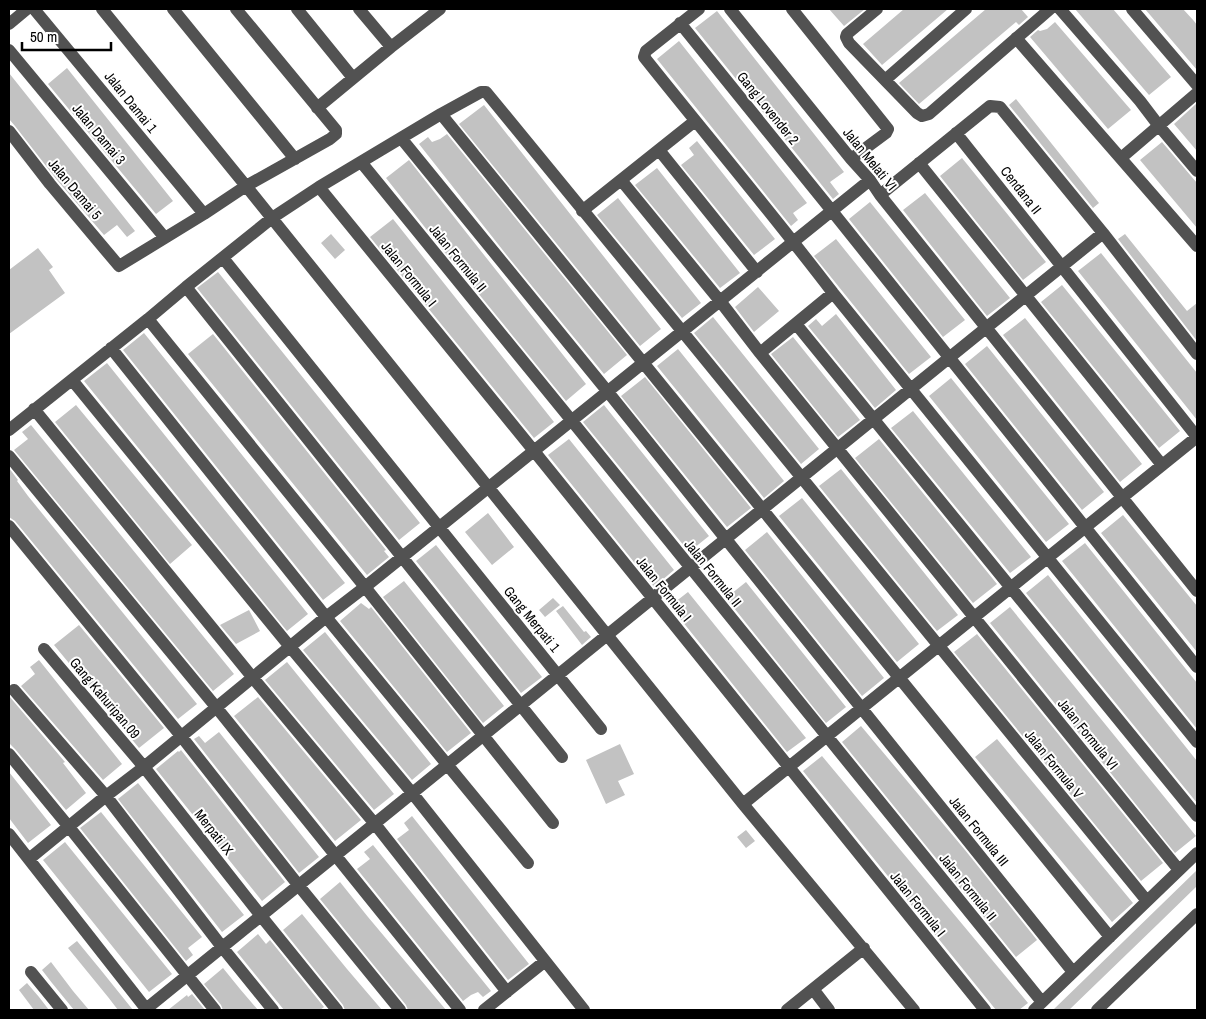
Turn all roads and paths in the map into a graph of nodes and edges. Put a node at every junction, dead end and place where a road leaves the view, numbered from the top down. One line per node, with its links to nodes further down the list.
1 (27, 9): 18 (street)
2 (34, 9): 48 (street, Jalan Damai 1)
3 (102, 9): 44 (street)
4 (172, 9): 35 (street)
5 (236, 9): 27 (street)
6 (296, 9): 23 (street)
7 (359, 9): 21 (street)
8 (440, 9): 17 (street)
9 (699, 9): 19 (street)
10 (730, 9): 37 (street, Jalan Melati VI)
11 (792, 9): 37 (street)
12 (877, 9): 24 (street)
13 (966, 9): 24 (street)
14 (1050, 9): 20 (street)
15 (1060, 9): 30 (street)
16 (1132, 9): 25 (street)
17 (425, 13): 21 (street)
18 (9, 24)
19 (680, 24): 29 (street); 47 (street, Gang Lovender 2)
20 (1016, 38): 24 (street); 36 (street)
21 (391, 46): 23 (street)
22 (9, 50): 51 (street, Jalan Damai 3)
23 (353, 78): 27 (street)
24 (885, 80)
25 (1197, 84)
26 (1197, 93): 30 (street)
27 (317, 108): 35 (street)
28 (441, 114): 33 (street); 46 (street, Jalan Formula V); 69 (street)
29 (695, 121): 34 (street); 52 (street)
30 (1159, 126): 36 (street); 40 (street)
31 (9, 130): 51 (street, Jalan Damai 5)
32 (956, 133): 39 (street); 50 (street); 55 (street, Cendana II)
33 (401, 138): 38 (street); 72 (street, Jalan Formula III)
34 (659, 150): 41 (street); 56 (street)
35 (294, 158): 44 (street)
36 (1121, 158): 53 (street)
37 (851, 159): 42 (street, Jalan Melati VI)
38 (361, 162): 43 (street); 75 (street, Jalan Formula II)
39 (919, 162): 45 (street); 59 (street)
40 (1197, 171)
41 (621, 180): 46 (street); 60 (street, Jalan Formula VI)
42 (870, 180): 45 (street, Jalan Melati VI); 47 (street)
43 (320, 187): 49 (street); 79 (street, Jalan Formula I)
44 (250, 191): 48 (street); 49 (street)
45 (880, 194): 63 (street, Jalan Melati VI)
46 (582, 211): 64 (street, Jalan Formula V)
47 (832, 211): 52 (street); 68 (street, Gang Lovender 2)
48 (204, 214): 51 (street)
49 (268, 214): 54 (street); 83 (street)
50 (1103, 233): 55 (street); 67 (street)
51 (165, 238)
52 (794, 242): 56 (street); 58 (street)
53 (1197, 246)
54 (223, 258): 57 (street); 87 (street, Gang Merpati 1)
55 (1062, 266): 59 (street); 77 (street, Cendana II)
56 (757, 272): 60 (street)
57 (186, 287): 61 (street); 90 (street)
58 (833, 293): 62 (street); 71 (street)
59 (1026, 295): 63 (street); 81 (street)
60 (720, 301): 64 (street); 66 (street, Jalan Formula VI)
61 (148, 319): 65 (street); 94 (street)
62 (796, 324): 66 (street); 74 (street)
63 (986, 328): 68 (street); 84 (street, Jalan Melati VI)
64 (682, 331): 69 (street); 82 (street, Jalan Formula V)
65 (111, 348): 70 (street); 98 (street)
66 (760, 353): 78 (street, Jalan Formula VI)
67 (1197, 354)
68 (949, 358): 71 (street); 88 (street, Gang Lovender 2)
69 (644, 362): 72 (street); 85 (street)
70 (72, 380): 73 (street); 101 (street)
71 (911, 388): 74 (street); 91 (street)
72 (608, 392): 75 (street); 89 (street, Jalan Formula III)
73 (34, 409): 76 (street); 105 (street)
74 (874, 419): 78 (street); 93 (street)
75 (572, 421): 79 (street); 92 (street, Jalan Formula II)
76 (9, 430)
77 (1197, 437): 81 (street)
78 (838, 448): 82 (street); 97 (street, Jalan Formula VI)
79 (534, 451): 83 (street); 96 (street, Jalan Formula I)
80 (9, 456): 109 (street)
81 (1162, 465): 84 (street)
82 (801, 478): 85 (street); 100 (street, Jalan Formula V)
83 (489, 488): 87 (street); 99 (street)
84 (1122, 497): 88 (street); 95 (street, Jalan Melati VI)
85 (762, 509): 89 (street); 106 (street)
86 (9, 526): 112 (street)
87 (439, 528): 90 (street); 104 (street, Gang Merpati 1)
88 (1085, 528): 91 (street); 103 (street, Gang Lovender 2)
89 (725, 540): 92 (street); 110 (street, Jalan Formula III)
90 (402, 558): 94 (street); 108 (street)
91 (1048, 558): 93 (street); 115 (street)
92 (690, 568): 96 (street); 114 (street, Jalan Formula II)
93 (1011, 587): 97 (street); 124 (street)
94 (365, 588): 98 (street); 113 (street)
95 (1197, 590)
96 (652, 599): 99 (street); 120 (street, Jalan Formula I)
97 (974, 617): 100 (street); 133 (street, Jalan Formula VI)
98 (326, 618): 101 (street); 118 (street)
99 (607, 635): 104 (street); 123 (street)
100 (938, 646): 106 (street); 135 (street, Jalan Formula V)
101 (291, 648): 105 (street); 121 (street)
102 (44, 649): 119 (street, Gang Kahuripan.09)
103 (1197, 667)
104 (558, 676): 108 (street); 111 (street, Gang Merpati 1)
105 (253, 678): 109 (street); 126 (street)
106 (899, 678): 110 (street); 138 (street)
107 (14, 690): 122 (street)
108 (520, 706): 113 (street); 117 (street)
109 (216, 707): 112 (street); 130 (street)
110 (861, 708): 114 (street); 143 (street, Jalan Formula III)
111 (601, 729)
112 (181, 736): 119 (street); 134 (street)
113 (483, 736): 118 (street); 125 (street)
114 (826, 736): 120 (street); 147 (street, Jalan Formula II)
115 (1197, 742)
116 (9, 754): 127 (street)
117 (562, 757)
118 (448, 764): 121 (street); 132 (street)
119 (144, 767): 122 (street); 137 (street, Merpati IX)
120 (788, 767): 123 (street); 160 (street, Jalan Formula I)
121 (413, 794): 126 (street); 141 (street)
122 (106, 796): 127 (street); 139 (street)
123 (743, 804): 140 (street)
124 (1197, 816)
125 (553, 823)
126 (375, 824): 130 (street); 146 (street)
127 (69, 827): 131 (street); 144 (street)
128 (9, 834): 131 (street)
129 (1197, 853): 133 (street)
130 (336, 855): 134 (street); 154 (street)
131 (29, 859): 149 (street)
132 (528, 863)
133 (1179, 870): 135 (street)
134 (298, 886): 137 (street); 153 (street)
135 (1147, 901): 138 (street)
136 (1197, 914): 161 (street)
137 (261, 916): 139 (street); 152 (street, Merpati IX)
138 (1110, 937): 143 (street)
139 (222, 947): 144 (street); 151 (street)
140 (864, 948): 145 (street); 159 (street)
141 (544, 962): 146 (street); 156 (street)
142 (31, 972): 148 (street)
143 (1073, 972): 147 (street)
144 (188, 976): 149 (street); 150 (street)
145 (813, 989): 157 (street); 158 (street)
146 (507, 992): 155 (street)
147 (1038, 1006)
148 (62, 1010)
149 (147, 1010)
150 (215, 1010)
151 (273, 1010)
152 (337, 1010)
153 (400, 1010)
154 (460, 1010)
155 (484, 1010)
156 (584, 1010)
157 (787, 1010)
158 (829, 1010)
159 (914, 1010)
160 (984, 1010)
161 (1097, 1010)

